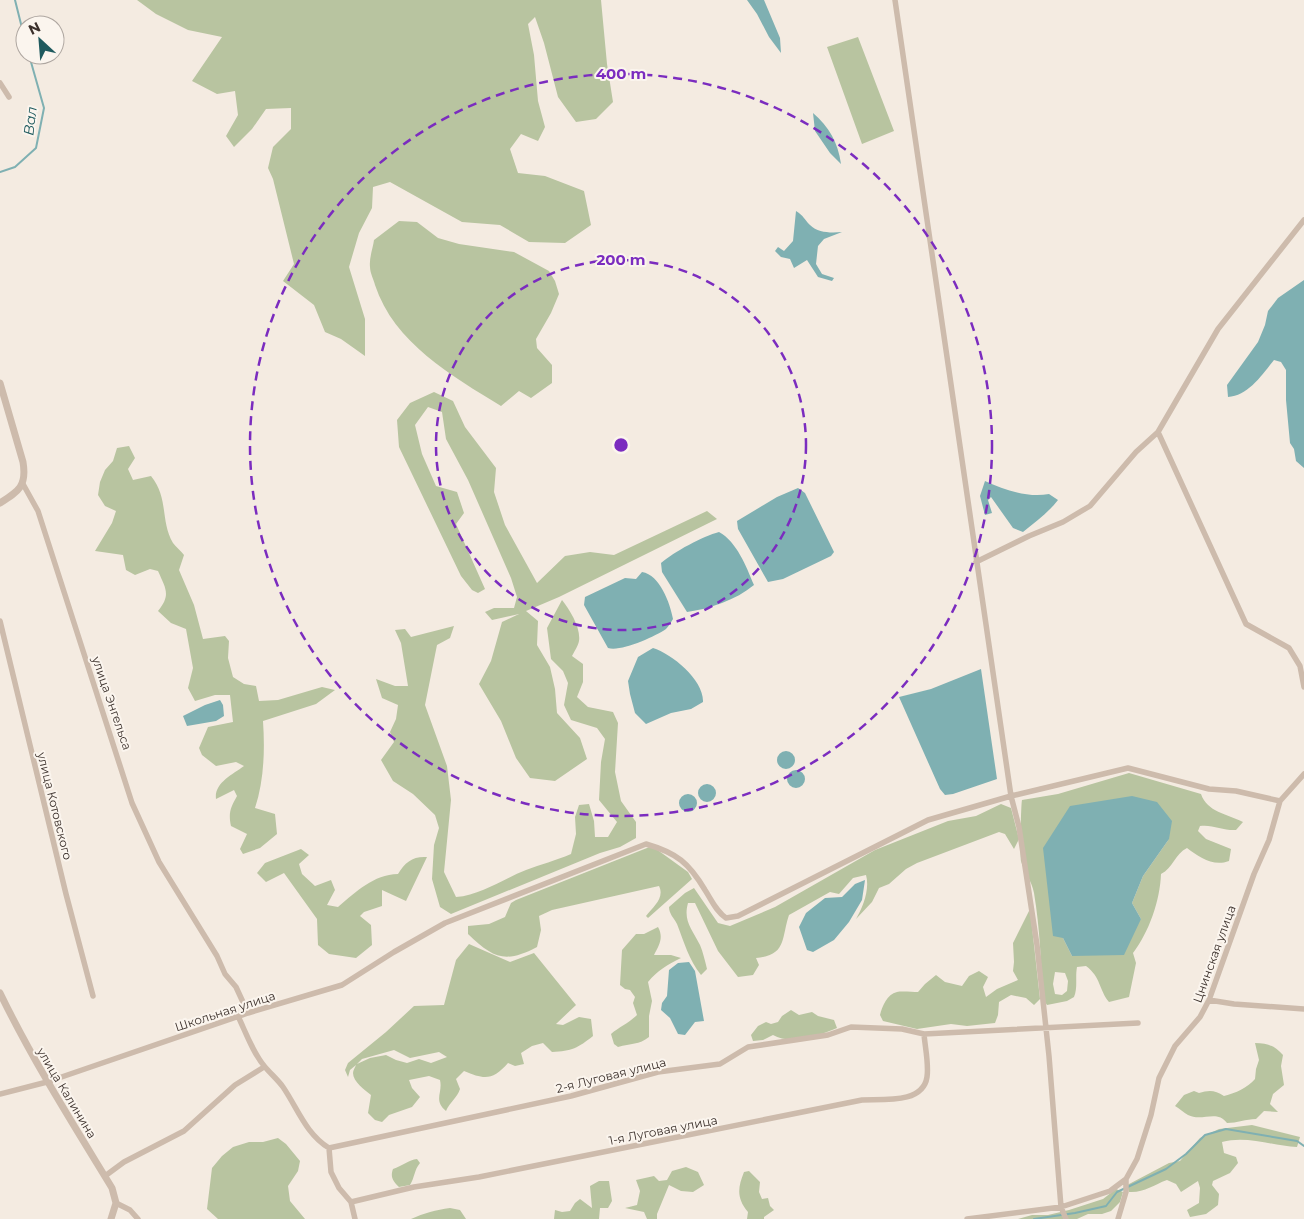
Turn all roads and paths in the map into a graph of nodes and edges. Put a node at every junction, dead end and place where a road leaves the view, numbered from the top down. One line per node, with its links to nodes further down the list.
1 (895, 0): 9 (street)
2 (0, 83): 3 (street)
3 (9, 97)
4 (1304, 220): 6 (street)
5 (0, 383): 7 (street)
6 (1158, 432): 9 (street); 11 (street)
7 (23, 484): 8 (street); 19 (street, улица Энгельса)
8 (0, 502)
9 (976, 562): 13 (street)
10 (0, 620): 16 (street, улица Котовского)
11 (1304, 687)
12 (1304, 774): 14 (street)
13 (1011, 796): 14 (street, Школьная улица); 19 (street, Школьная улица); 22 (street)
14 (1280, 801): 17 (street, Цнинская улица)
15 (0, 993): 25 (street, улица Калинина)
16 (93, 996)
17 (1209, 1000): 18 (street); 29 (street, Цнинская улица)
18 (1304, 1009)
19 (248, 1013): 20 (street, Школьная улица)
20 (238, 1016): 24 (street); 25 (street, Школьная улица)
21 (1138, 1023): 22 (street, 2-я Луговая улица)
22 (1045, 1027): 23 (street, 2-я Луговая улица); 32 (street)
23 (924, 1034): 27 (street, 2-я Луговая улица); 30 (street, 1-я Луговая улица)
24 (264, 1066): 27 (street); 28 (street)
25 (47, 1082): 26 (street, Школьная улица); 28 (street, улица Калинина)
26 (0, 1094)
27 (329, 1148): 30 (street)
28 (105, 1176): 31 (street, улица Калинина)
29 (1126, 1179): 32 (street); 38 (street, Цнинская улица)
30 (351, 1202): 35 (street)
31 (116, 1203): 33 (street); 34 (street)
32 (1062, 1210): 36 (street); 37 (street)
33 (111, 1219)
34 (138, 1219)
35 (355, 1219)
36 (967, 1219)
37 (1066, 1219)
38 (1118, 1219)

